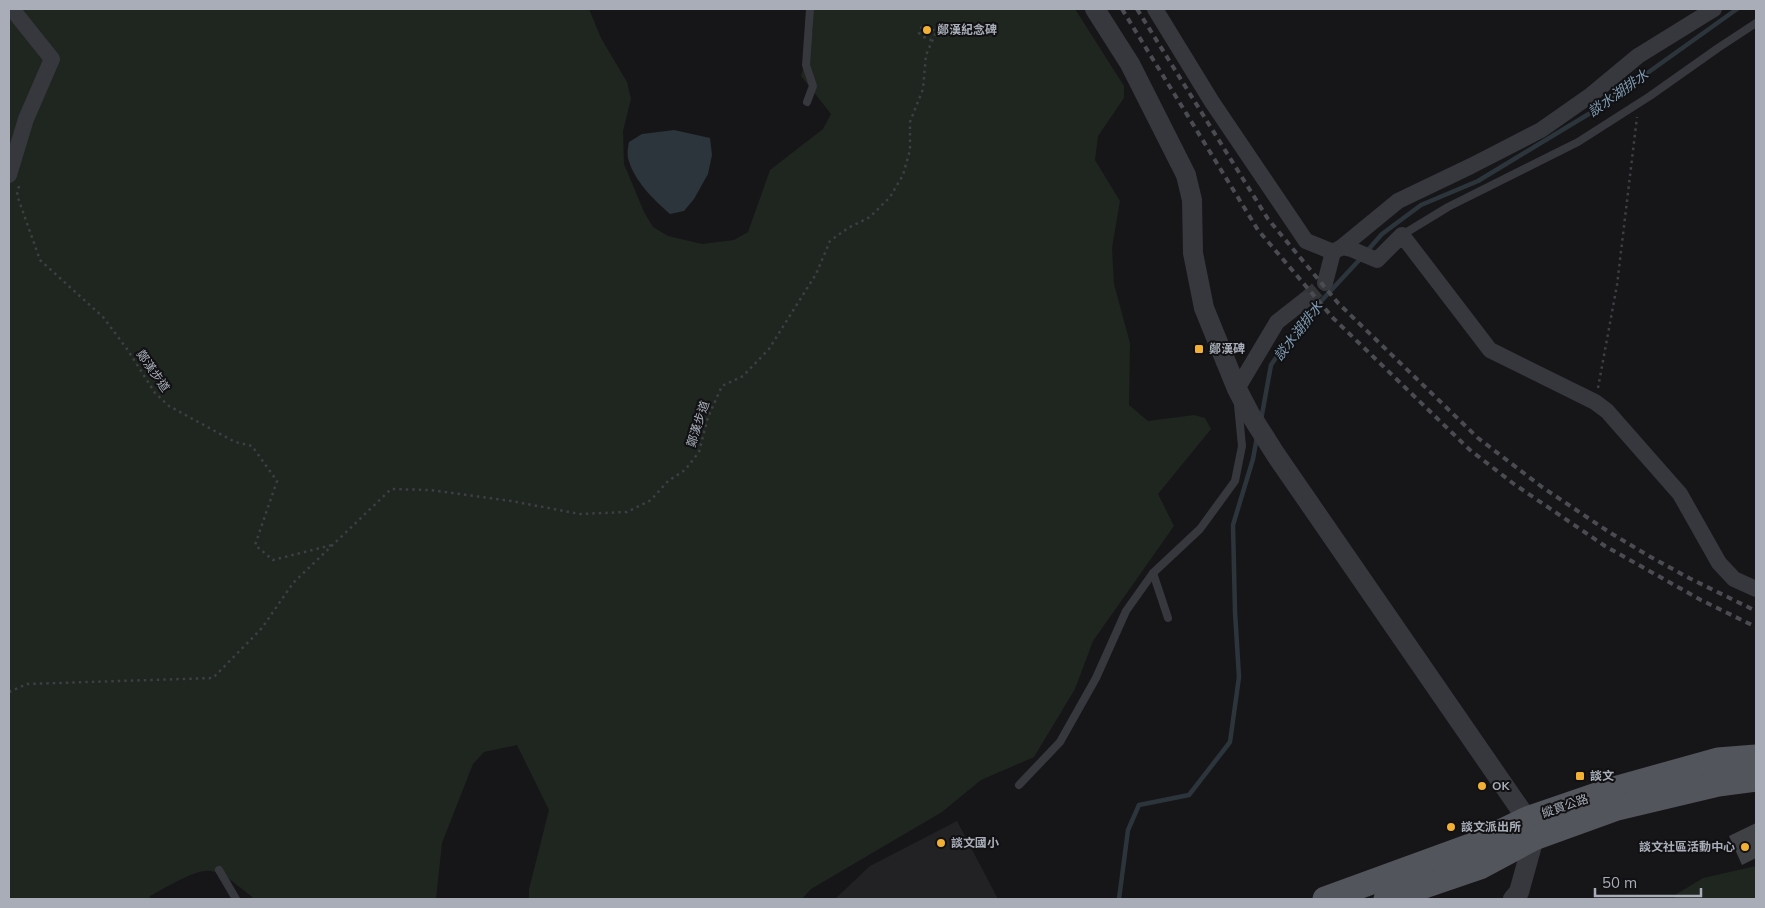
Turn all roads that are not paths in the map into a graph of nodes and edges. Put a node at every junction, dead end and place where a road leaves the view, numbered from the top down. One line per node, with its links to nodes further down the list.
1 (12, 9): 8 (street)
2 (810, 9): 7 (lane)
3 (1095, 9): 13 (street)
4 (1155, 9): 10 (street)
5 (1714, 9): 10 (street)
6 (1756, 23): 9 (lane)
7 (807, 102)
8 (9, 175)
9 (1402, 235): 10 (street); 15 (street)
10 (1342, 249): 11 (street)
11 (1325, 283)
12 (1306, 300): 13 (street)
13 (1237, 389): 14 (lane); 20 (street)
14 (1153, 573): 16 (lane); 19 (lane)
15 (1756, 589)
16 (1168, 618)
17 (1756, 757): 20 (main road, 縱貫公路)
18 (1756, 779): 20 (main road, 縱貫公路)
19 (1020, 785)
20 (1531, 828): 23 (main road, 縱貫公路); 24 (main road, 縱貫公路); 25 (street)
21 (219, 870): 22 (lane)
22 (236, 899)
23 (1325, 899)
24 (1386, 899)
25 (1513, 899)

